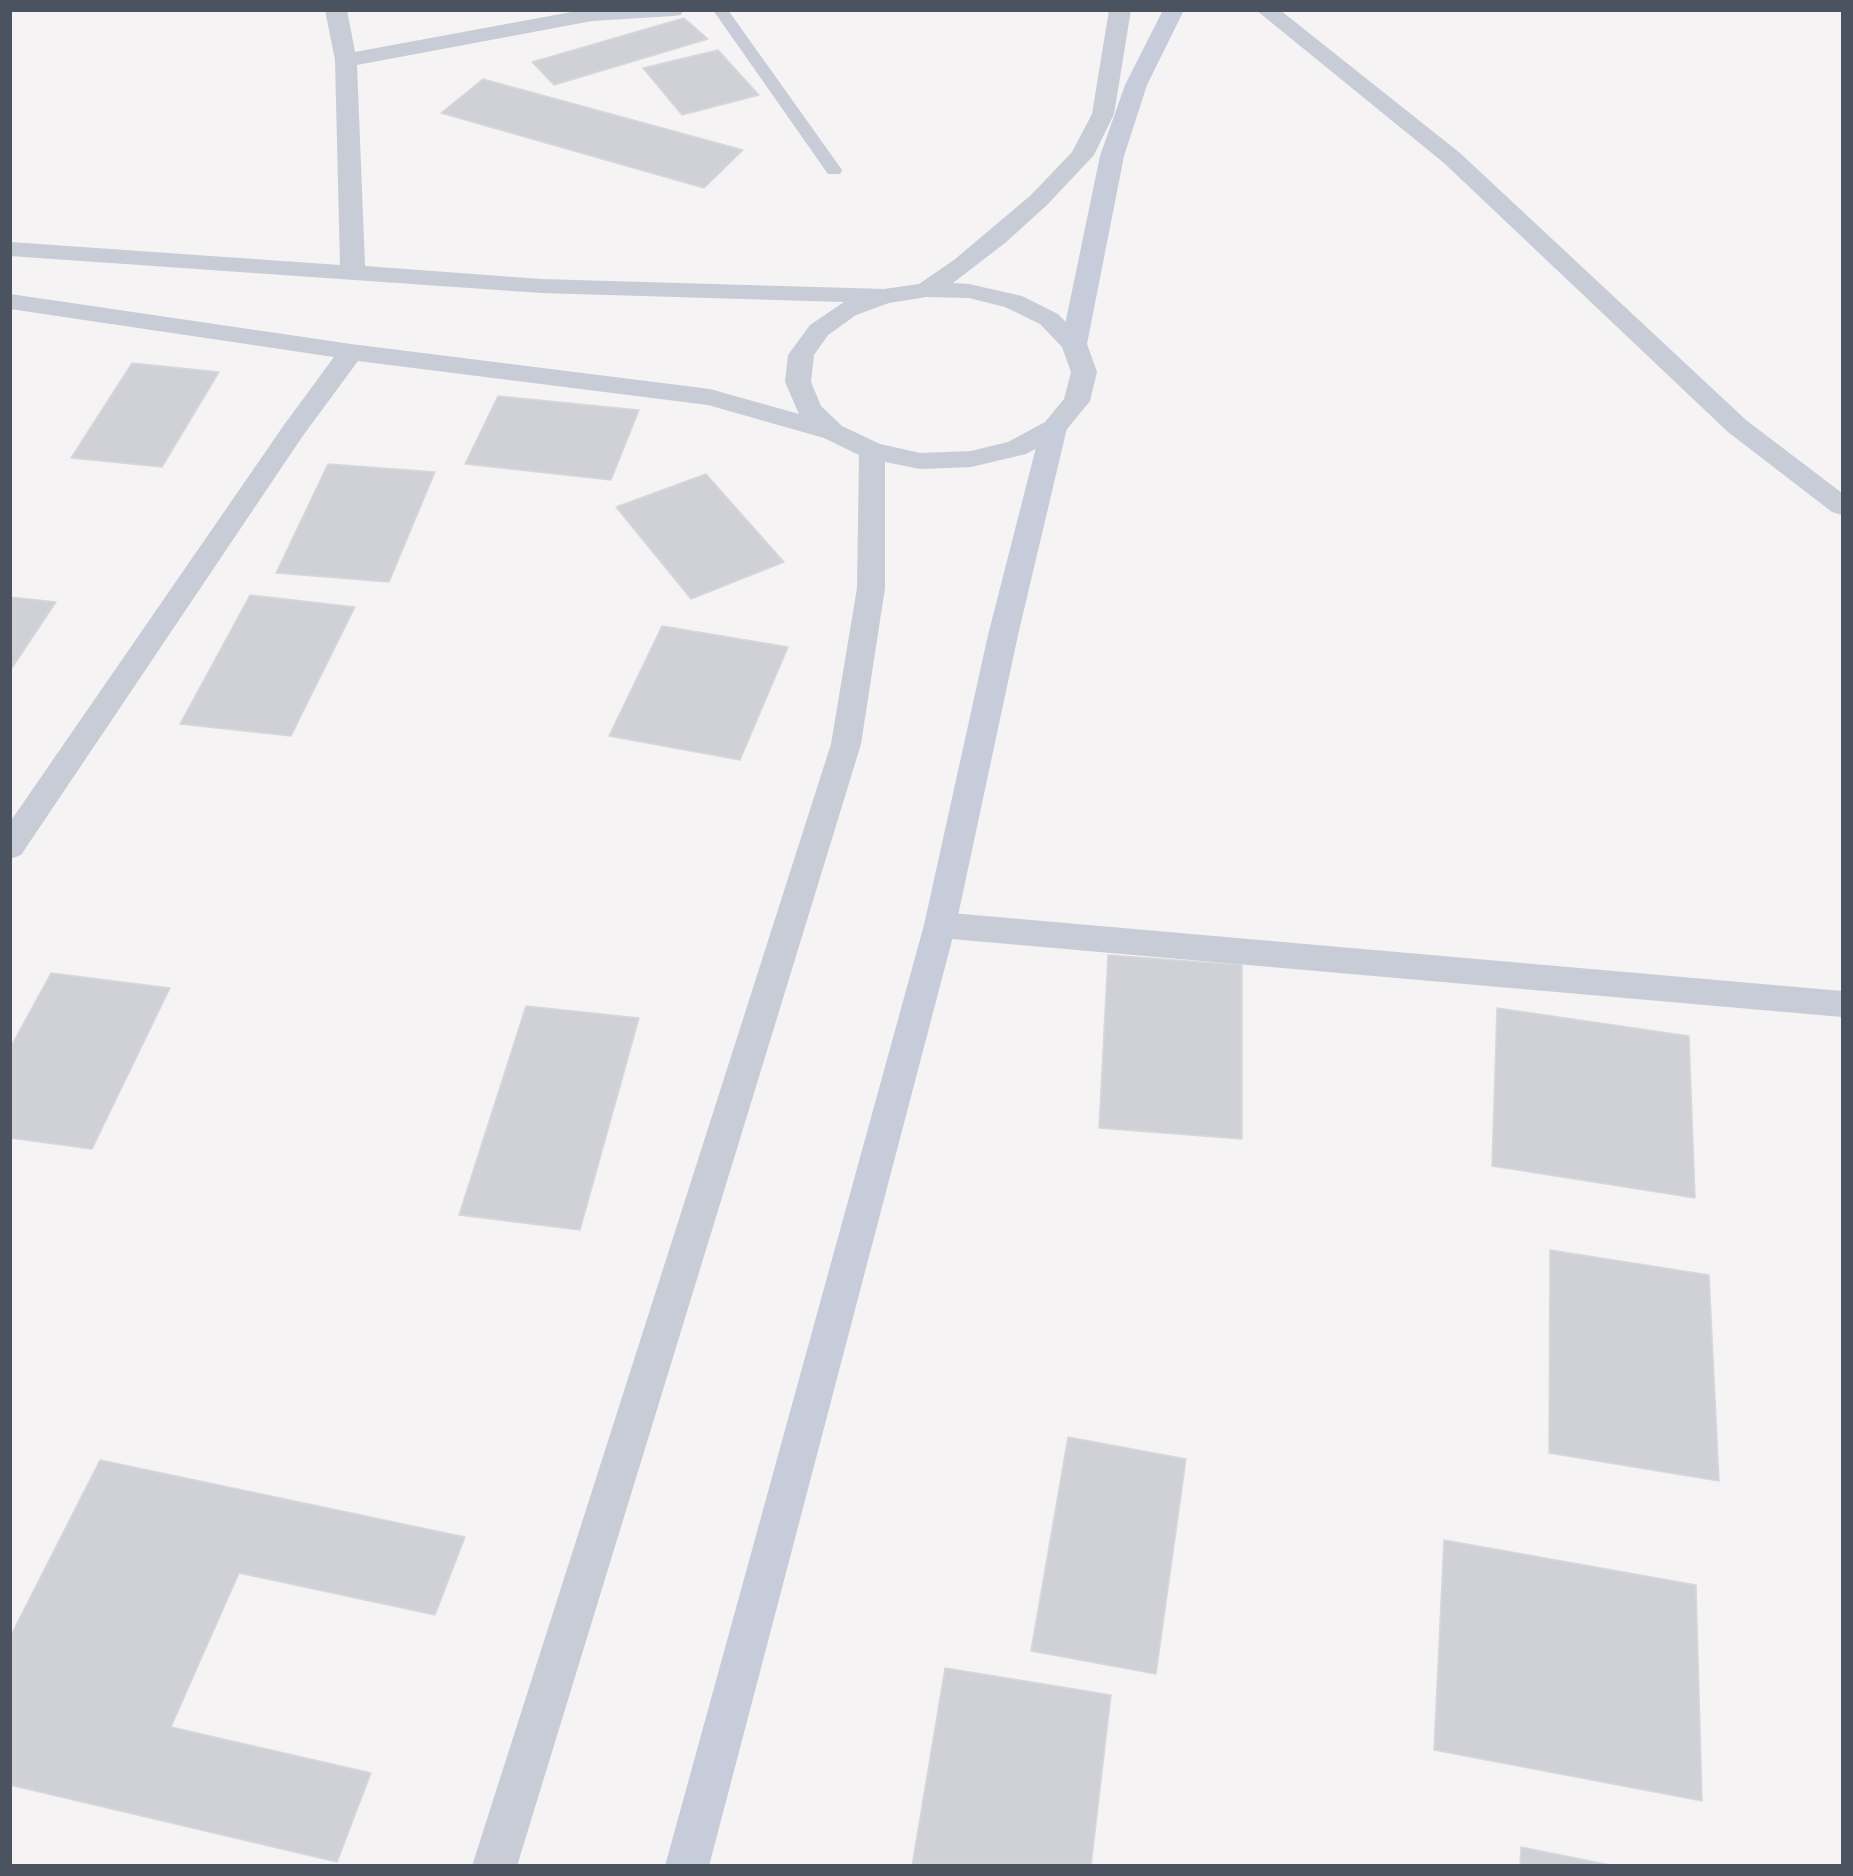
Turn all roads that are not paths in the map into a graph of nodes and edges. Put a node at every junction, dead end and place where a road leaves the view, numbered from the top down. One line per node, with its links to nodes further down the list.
1 (336, 10): 7 (street)
2 (673, 10): 7 (street)
3 (720, 10): 8 (lane)
4 (1120, 10): 11 (street)
5 (1174, 10): 14 (main road)
6 (1266, 10): 19 (street)
7 (346, 60): 10 (street)
8 (834, 170)
9 (10, 249): 10 (street)
10 (352, 273): 12 (street)
11 (926, 290): 12 (street); 14 (street)
12 (884, 296): 17 (street)
13 (10, 301): 15 (street)
14 (1074, 344): 16 (street)
15 (351, 352): 17 (street); 20 (street)
16 (1054, 428): 18 (street); 21 (main road)
17 (833, 432): 18 (street)
18 (872, 451): 23 (street)
19 (1842, 506)
20 (10, 847)
21 (940, 925): 22 (street); 24 (main road)
22 (1842, 1004)
23 (494, 1866)
24 (687, 1866)

